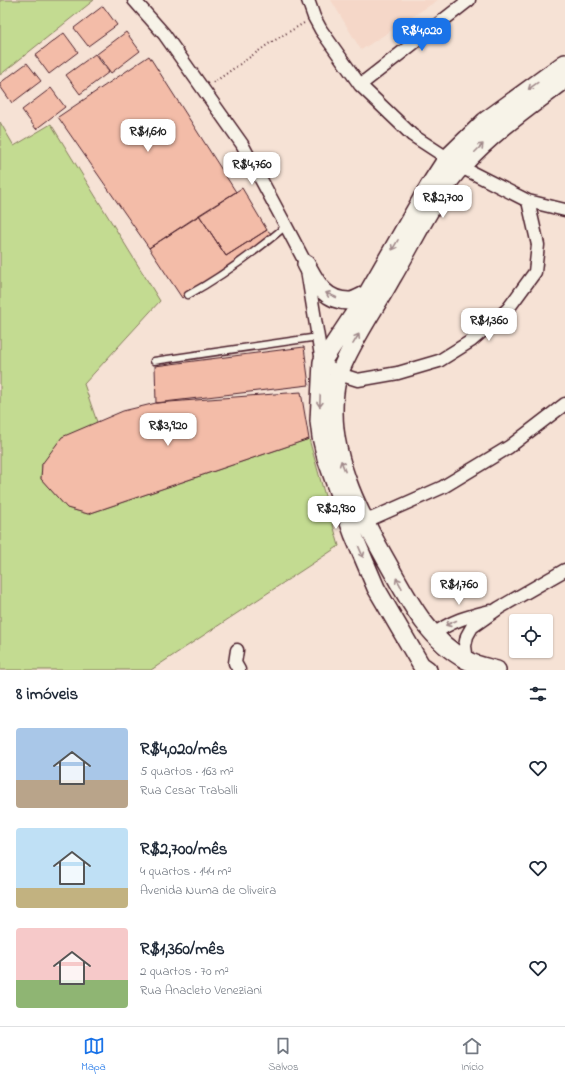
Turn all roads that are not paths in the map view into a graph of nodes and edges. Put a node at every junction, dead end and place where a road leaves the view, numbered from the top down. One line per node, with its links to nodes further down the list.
1 (134, 0): 10 (street)
2 (308, 0): 6 (street)
3 (469, 0): 6 (street)
4 (565, 64): 7 (street, one-way to 7)
5 (565, 80): 7 (street, one-way to 5)
6 (360, 85): 7 (street)
7 (454, 162): 8 (street); 12 (street, one-way to 12); 17 (street, one-way to 7)
8 (528, 201): 9 (street); 17 (street)
9 (565, 210)
10 (286, 226): 11 (street); 13 (lane)
11 (306, 264): 12 (street, one-way to 11); 14 (street)
12 (367, 294): 16 (street)
13 (188, 295)
14 (318, 337): 15 (lane); 16 (street)
15 (154, 361)
16 (322, 362): 17 (street); 19 (street, one-way to 19)
17 (339, 374): 19 (street, one-way to 17)
18 (565, 404): 19 (street)
19 (359, 528): 22 (street, one-way to 19); 24 (street, one-way to 24)
20 (565, 570): 21 (street)
21 (499, 608): 22 (street, one-way to 22); 25 (street)
22 (432, 635): 24 (street); 25 (street)
23 (237, 650): 26 (street)
24 (414, 652): 27 (street)
25 (466, 666): 28 (street)
26 (239, 670)
27 (428, 670)
28 (497, 670)

